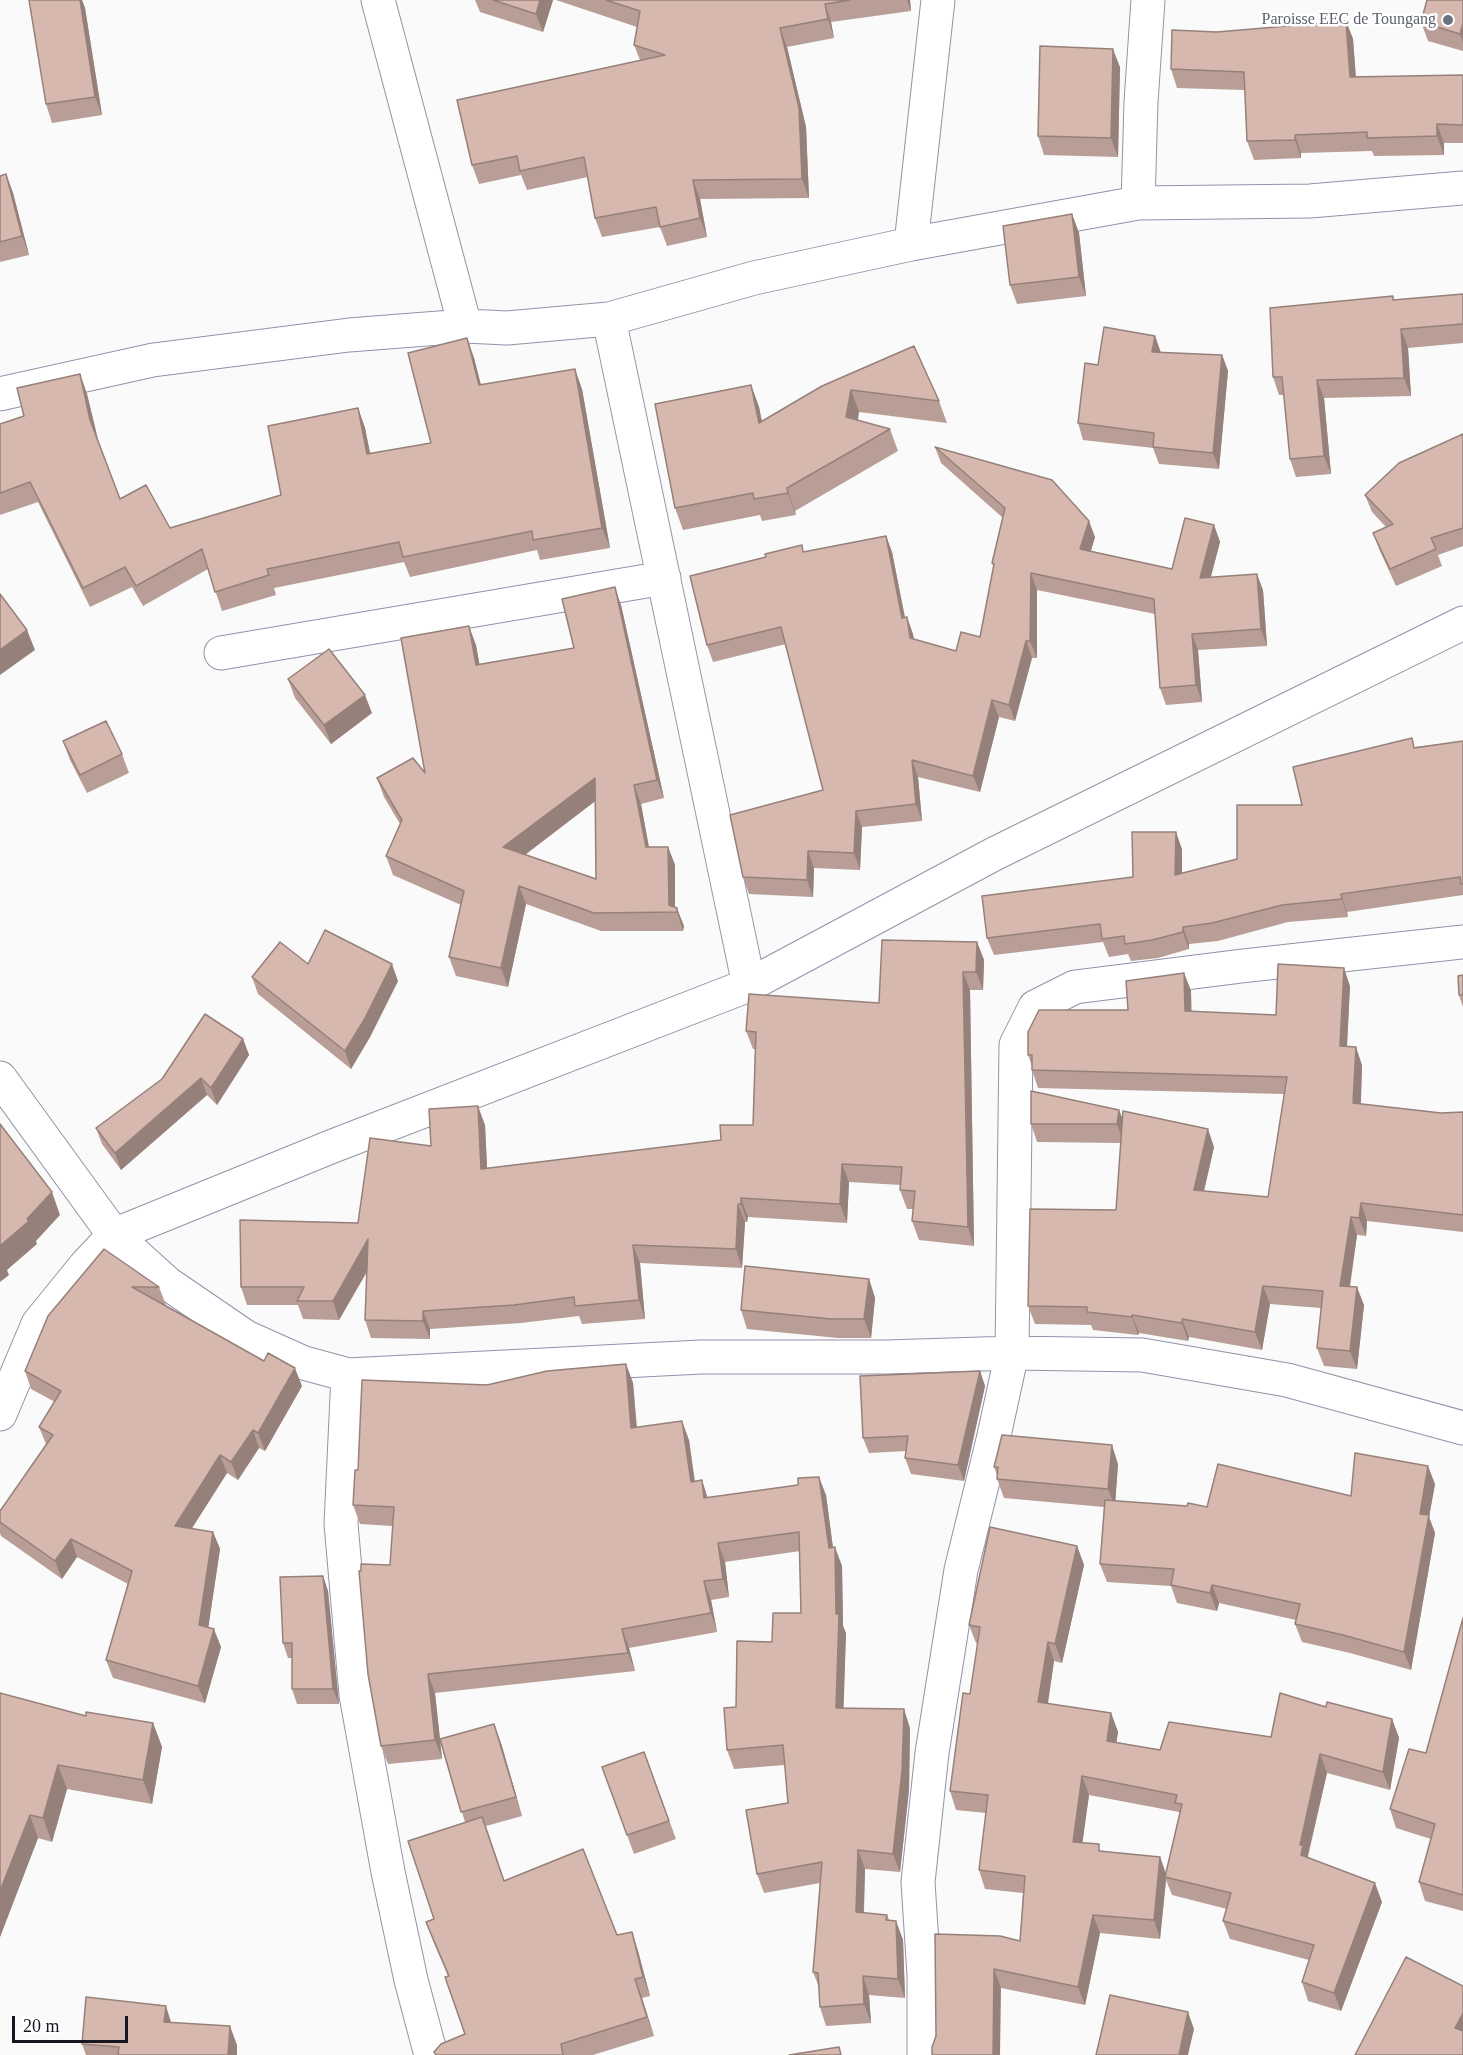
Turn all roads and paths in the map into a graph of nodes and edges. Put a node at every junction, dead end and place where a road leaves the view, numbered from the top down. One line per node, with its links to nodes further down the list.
1 (378, 0): 8 (street)
2 (938, 0): 6 (street)
3 (1148, 0): 5 (street)
4 (1463, 188): 5 (street)
5 (1138, 203): 6 (street)
6 (910, 244): 7 (street)
7 (609, 319): 8 (street); 10 (street)
8 (465, 326): 9 (street)
9 (0, 394)
10 (664, 578): 12 (street); 14 (street)
11 (1463, 623): 14 (street)
12 (221, 653)
13 (1463, 942): 17 (street)
14 (749, 985): 16 (street)
15 (0, 1078): 16 (street)
16 (114, 1235): 18 (street); 19 (street)
17 (1012, 1353): 18 (street); 20 (street); 22 (street)
18 (348, 1375): 21 (street)
19 (2, 1406)
20 (1463, 1428)
21 (431, 2055)
22 (924, 2055)

